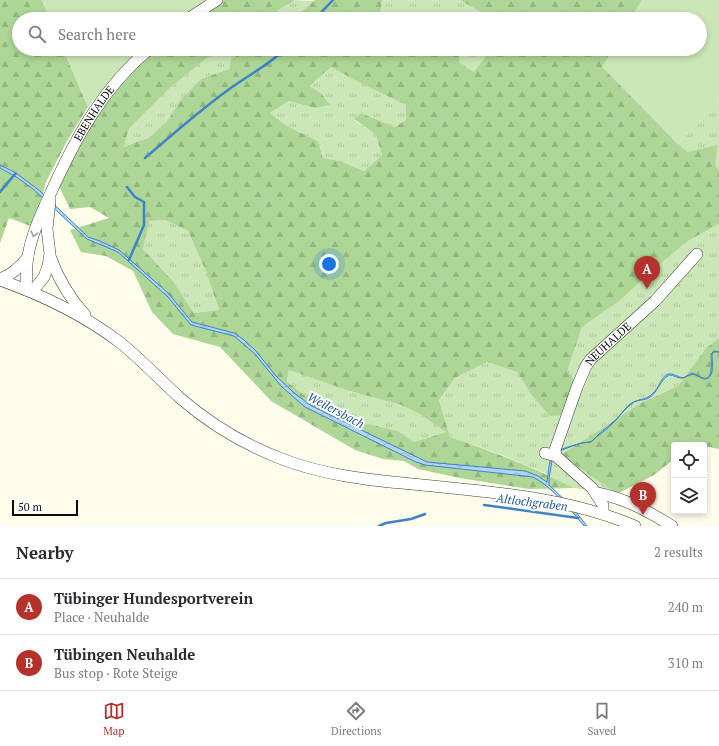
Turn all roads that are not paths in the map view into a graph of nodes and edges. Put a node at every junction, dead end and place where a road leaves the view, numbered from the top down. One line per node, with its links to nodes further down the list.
1 (217, 0): 2 (street)
2 (199, 12)
3 (142, 56): 4 (street, EBENHALDE)
4 (53, 187): 5 (street, EBENHALDE); 7 (street, EBENHALDE, one-way to 7)
5 (50, 254): 9 (street, EBENHALDE); 10 (street)
6 (697, 254): 12 (street, NEUHALDE)
7 (28, 257): 8 (street); 9 (street, EBENHALDE)
8 (0, 279): 9 (street)
9 (29, 291): 10 (street)
10 (92, 323): 14 (street)
11 (545, 453): 12 (street)
12 (556, 456): 13 (street)
13 (597, 493): 14 (street); 16 (street)
14 (600, 513): 15 (street)
15 (635, 526)
16 (672, 526)

